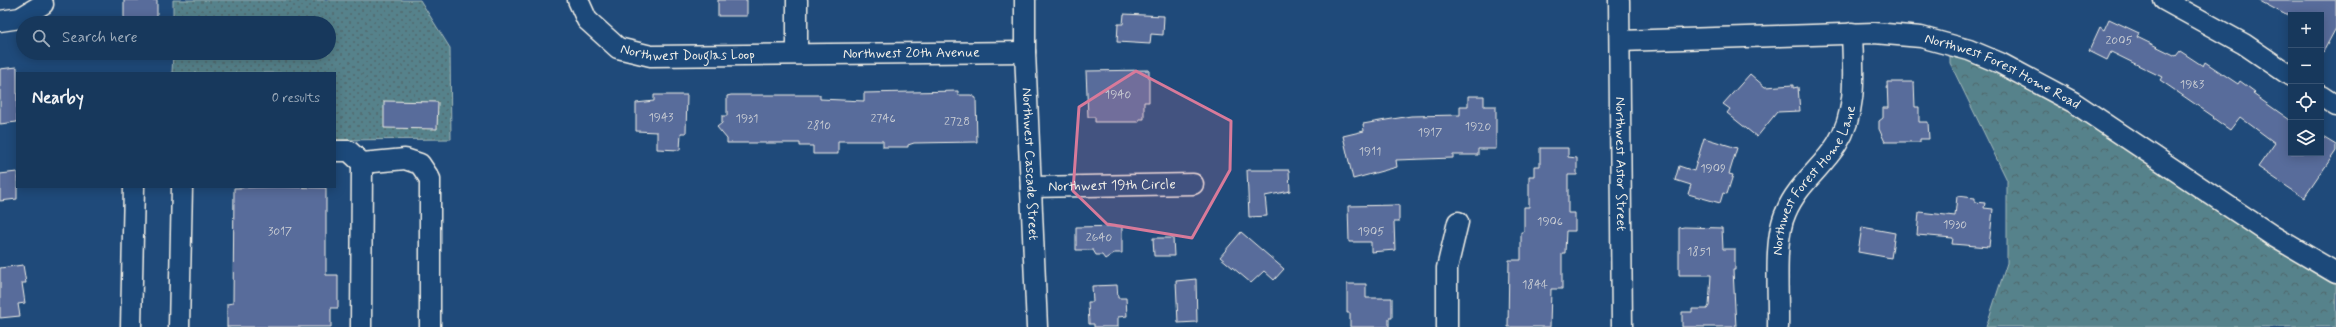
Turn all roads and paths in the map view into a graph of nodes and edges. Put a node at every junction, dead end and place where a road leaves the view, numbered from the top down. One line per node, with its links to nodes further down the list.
1 (578, 0): 13 (street, Northwest Douglas Loop)
2 (797, 0): 13 (street)
3 (1025, 0): 12 (street, Northwest Cascade Street)
4 (1619, 0): 11 (street, Northwest Astor Street)
5 (2164, 0): 14 (street)
6 (43, 4): 7 (street)
7 (23, 16)
8 (16, 19): 9 (street)
9 (0, 21)
10 (1852, 33): 11 (street, Northwest Forest Home Road); 24 (street, Northwest Forest Home Road); 32 (street, Northwest Forest Home Lane)
11 (1620, 41): 31 (street, Northwest Astor Street)
12 (1025, 52): 13 (street, Northwest 20th Avenue); 20 (street, Northwest Cascade Street)
13 (797, 53)
14 (2288, 74)
15 (2324, 98): 16 (street)
16 (2336, 106)
17 (336, 151): 18 (street)
18 (362, 163): 27 (street); 28 (street)
19 (1193, 184): 20 (street, Northwest 19th Circle)
20 (1032, 187): 29 (street, Northwest Cascade Street)
21 (134, 188): 25 (street)
22 (182, 188): 26 (street)
23 (1458, 222): 30 (street)
24 (2336, 272)
25 (131, 327)
26 (180, 327)
27 (361, 327)
28 (430, 327)
29 (1037, 327)
30 (1447, 327)
31 (1622, 327)
32 (1778, 327)

